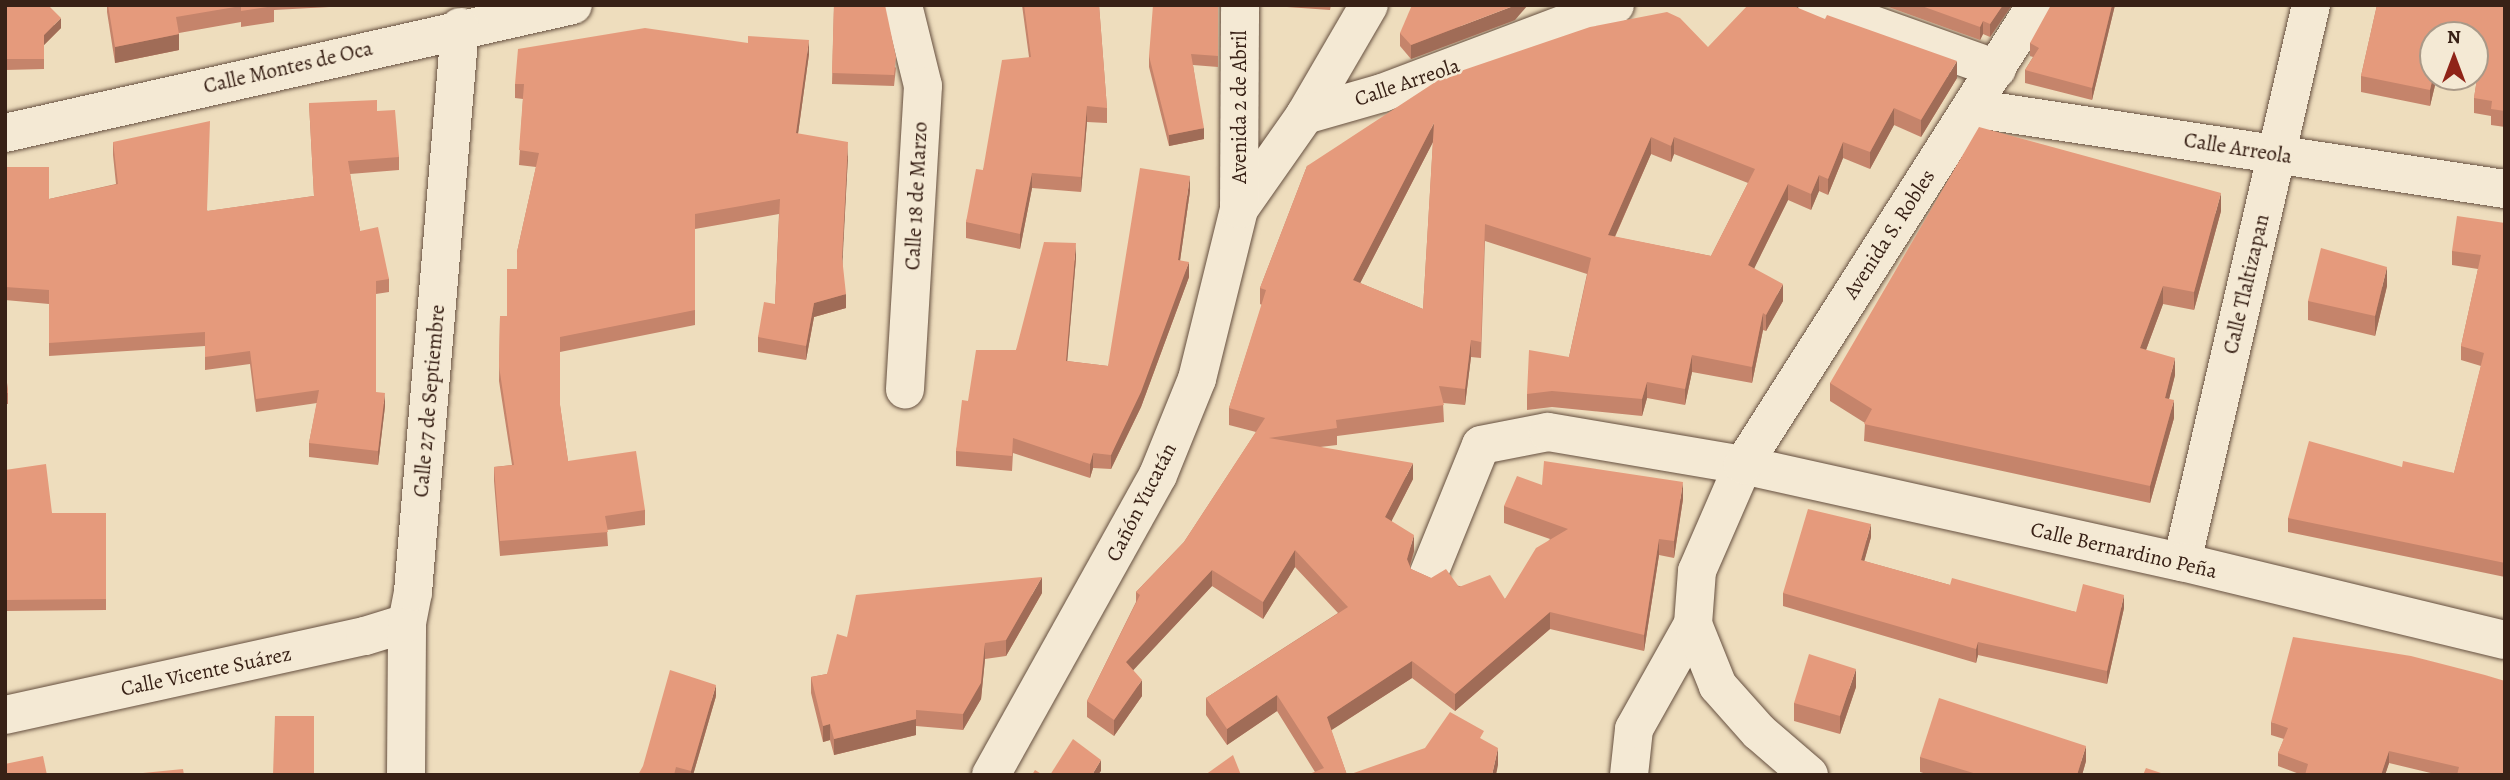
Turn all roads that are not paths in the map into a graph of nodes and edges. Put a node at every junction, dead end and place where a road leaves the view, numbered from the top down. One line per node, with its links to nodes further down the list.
1 (572, 5): 9 (street, Calle Montes de Oca)
2 (903, 5): 17 (street, Calle 18 de Marzo)
3 (1240, 5): 16 (street, Avenida 2 de Abril)
4 (1369, 5): 12 (street)
5 (1615, 5): 12 (street, Calle Arreola)
6 (1817, 5): 10 (street)
7 (2036, 5): 10 (street, Avenida S. Robles)
8 (2311, 5): 14 (street, Calle Tlaltizapan)
9 (460, 27): 13 (street, Calle Montes de Oca); 21 (street, Calle 27 de Septiembre)
10 (1997, 69): 11 (street, Avenida S. Robles)
11 (1971, 107): 14 (street, Calle Arreola); 18 (street, Avenida S. Robles)
12 (1305, 115): 16 (street)
13 (5, 133)
14 (2276, 154): 15 (street, Calle Arreola); 19 (street, Calle Tlaltizapan)
15 (2505, 189)
16 (1239, 209): 26 (street, Cañón Yucatán)
17 (905, 389)
18 (1743, 464): 19 (street, Calle Bernardino Peña); 20 (street, Calle Bernardino Peña); 22 (street, Avenida S. Robles)
19 (2182, 562): 23 (street, Calle Bernardino Peña)
20 (1429, 573)
21 (407, 623): 24 (street, Calle Vicente Suárez); 25 (street, Calle 27 de Septiembre)
22 (1693, 624): 27 (street); 28 (street)
23 (2505, 640)
24 (5, 715)
25 (406, 775)
26 (991, 775)
27 (1629, 775)
28 (1809, 775)

